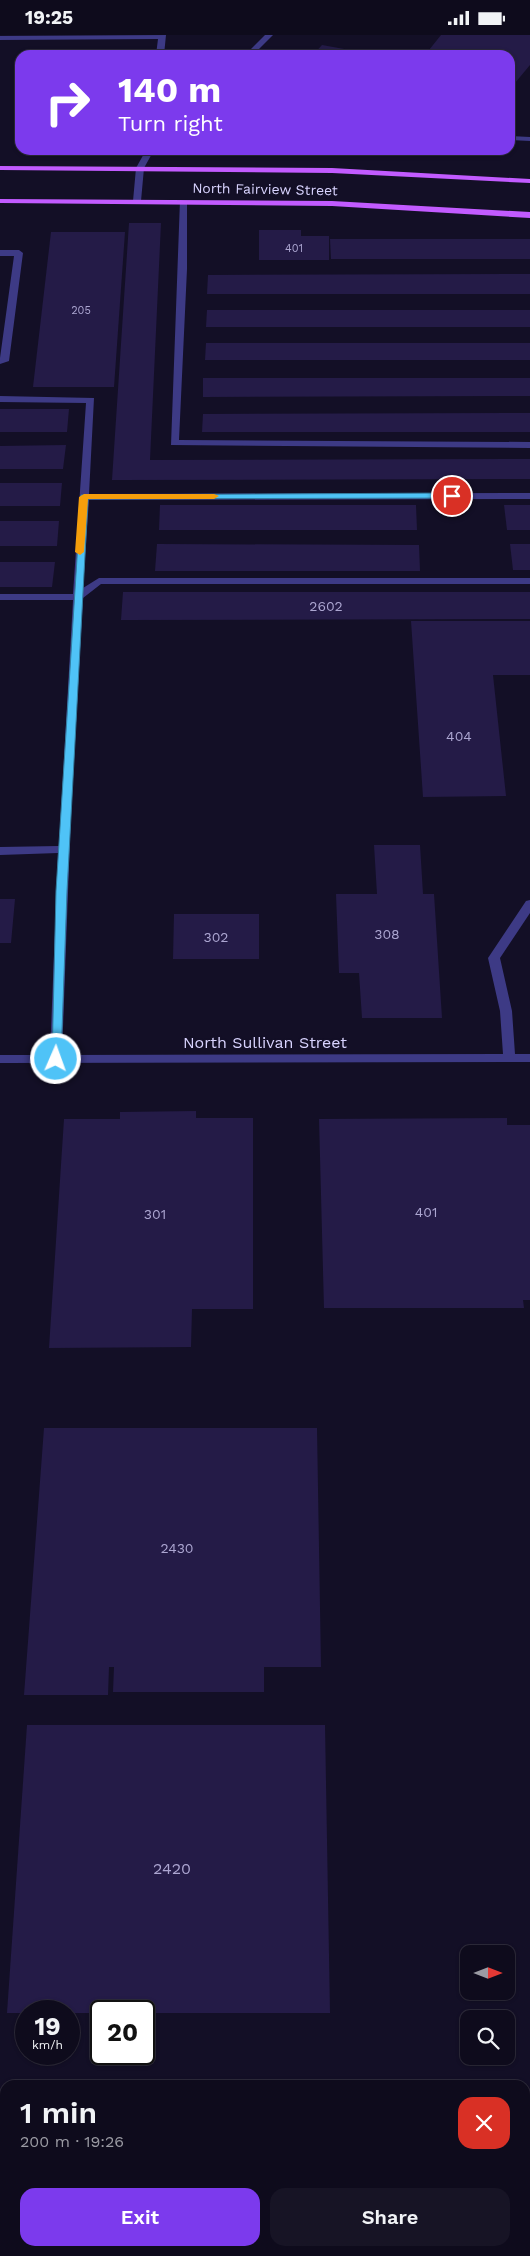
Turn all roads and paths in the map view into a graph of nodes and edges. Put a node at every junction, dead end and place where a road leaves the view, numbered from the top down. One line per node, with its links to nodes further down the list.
1 (269, 35): 5 (street)
2 (162, 36): 3 (street); 4 (street)
3 (0, 38)
4 (161, 50)
5 (254, 50)
6 (515, 138): 7 (street)
7 (530, 139)
8 (147, 155): 10 (street)
9 (0, 168): 10 (main road)
10 (140, 168): 11 (main road); 13 (street)
11 (530, 181)
12 (0, 201): 13 (main road, North Fairview Street)
13 (137, 201): 14 (main road, North Fairview Street)
14 (182, 202): 15 (main road, North Fairview Street); 19 (street)
15 (530, 215)
16 (0, 253): 17 (street)
17 (0, 361)
18 (0, 399): 21 (street)
19 (530, 445)
20 (530, 496): 21 (street)
21 (84, 497): 24 (street)
22 (530, 581): 24 (street)
23 (0, 597): 24 (street)
24 (77, 597): 25 (street)
25 (64, 849): 26 (street); 31 (street)
26 (0, 851)
27 (530, 904): 28 (street)
28 (509, 1058): 29 (street, North Sullivan Street); 31 (street, North Sullivan Street)
29 (530, 1058)
30 (0, 1059): 31 (street, North Sullivan Street)
31 (56, 1059)

